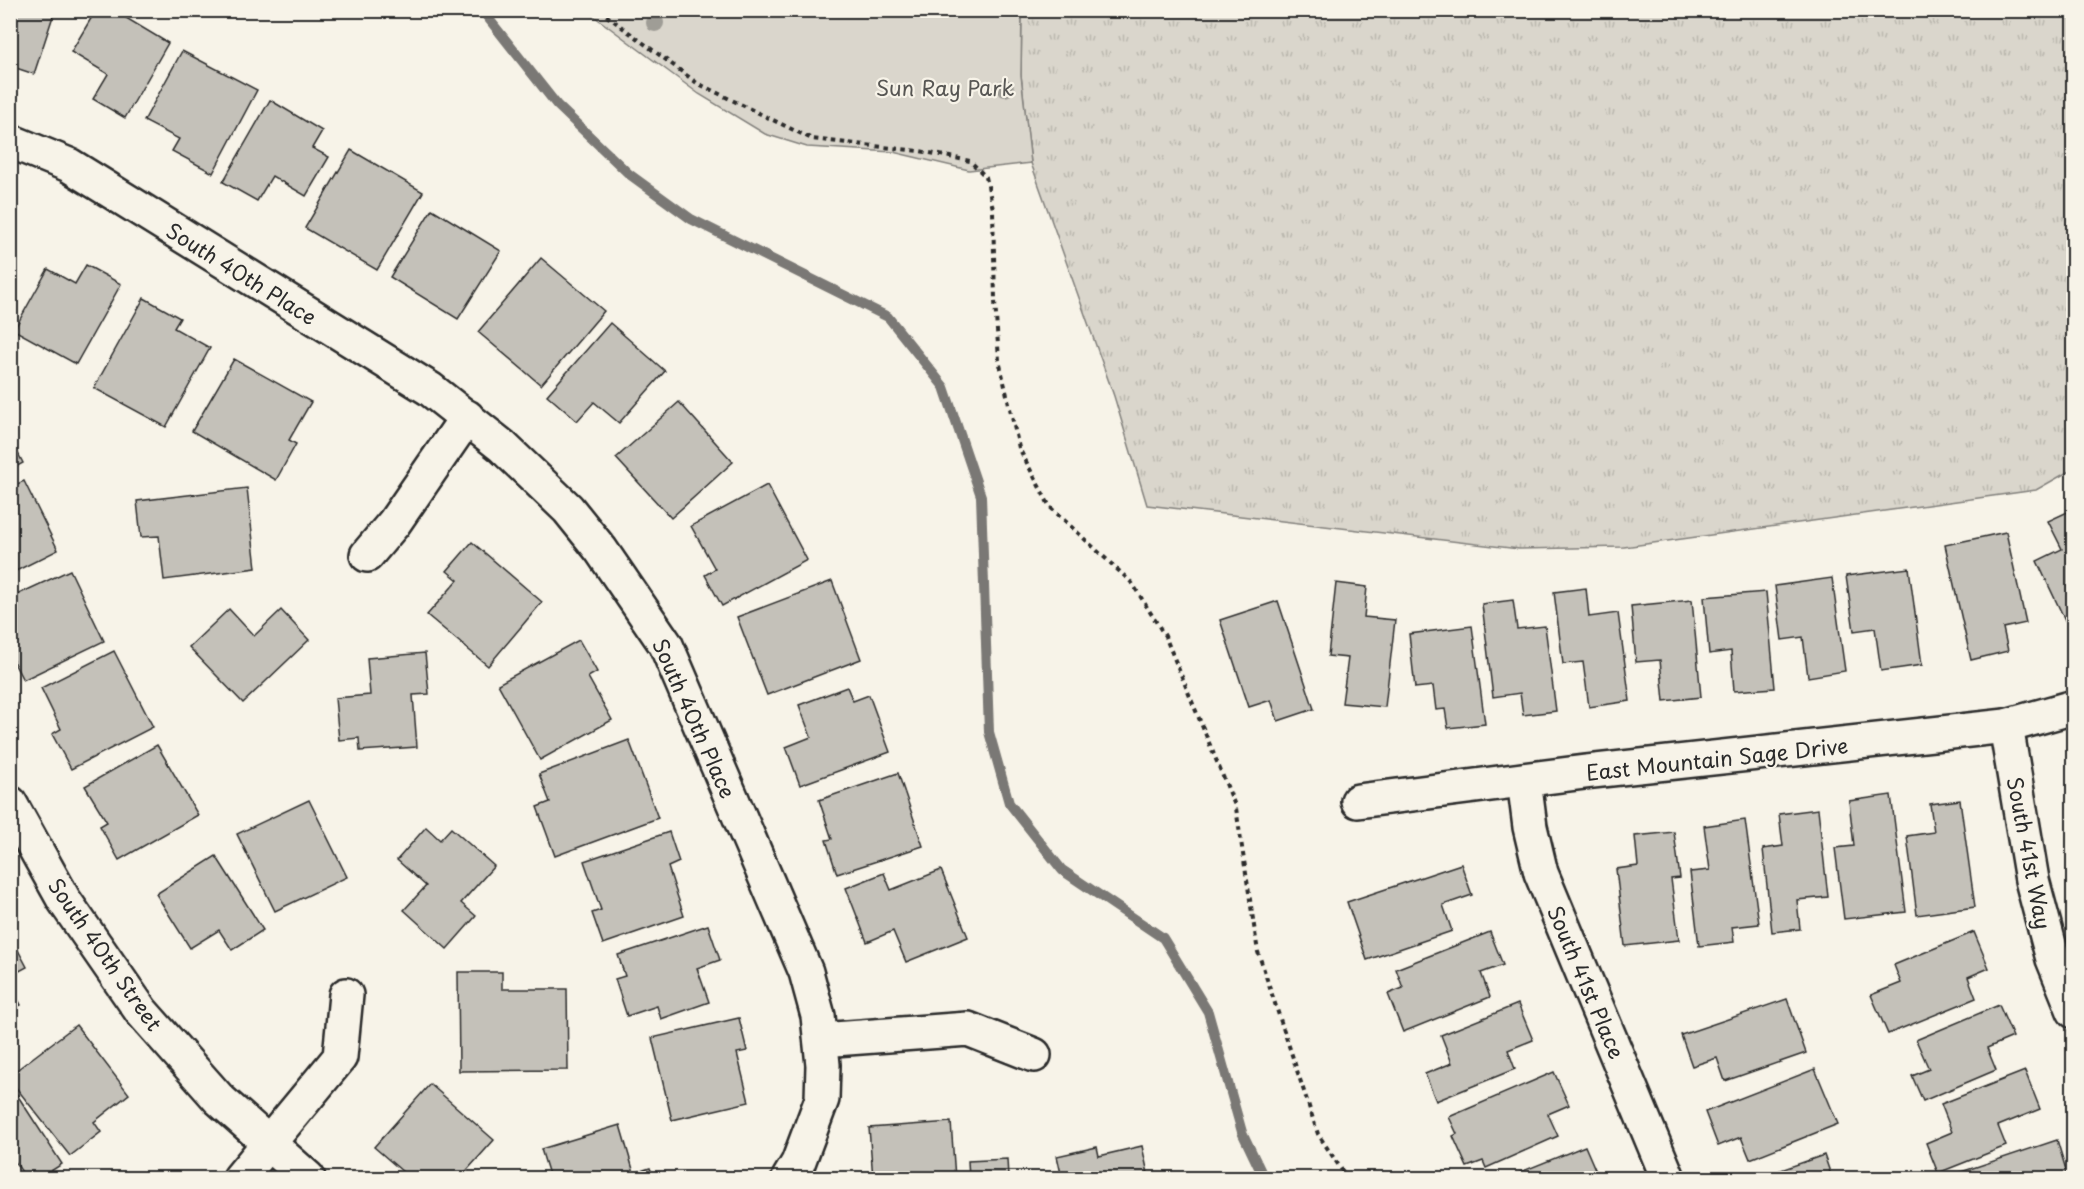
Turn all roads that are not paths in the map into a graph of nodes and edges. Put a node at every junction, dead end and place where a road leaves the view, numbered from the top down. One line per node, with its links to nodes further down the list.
1 (10, 141): 2 (street, South 40th Place)
2 (467, 417): 3 (street); 11 (street, South 40th Place)
3 (367, 555)
4 (2073, 707): 5 (street, East Mountain Sage Drive)
5 (2006, 726): 6 (street, East Mountain Sage Drive); 10 (street, South 41st Way)
6 (1524, 780): 7 (street, East Mountain Sage Drive); 17 (street, South 41st Place)
7 (1358, 801)
8 (10, 803): 13 (street, South 40th Street)
9 (346, 994): 13 (street)
10 (2073, 1011)
11 (821, 1040): 12 (street); 16 (street, South 40th Place)
12 (1034, 1055)
13 (268, 1143): 14 (street); 15 (street, South 40th Street)
14 (240, 1179)
15 (308, 1179)
16 (789, 1179)
17 (1668, 1179)

